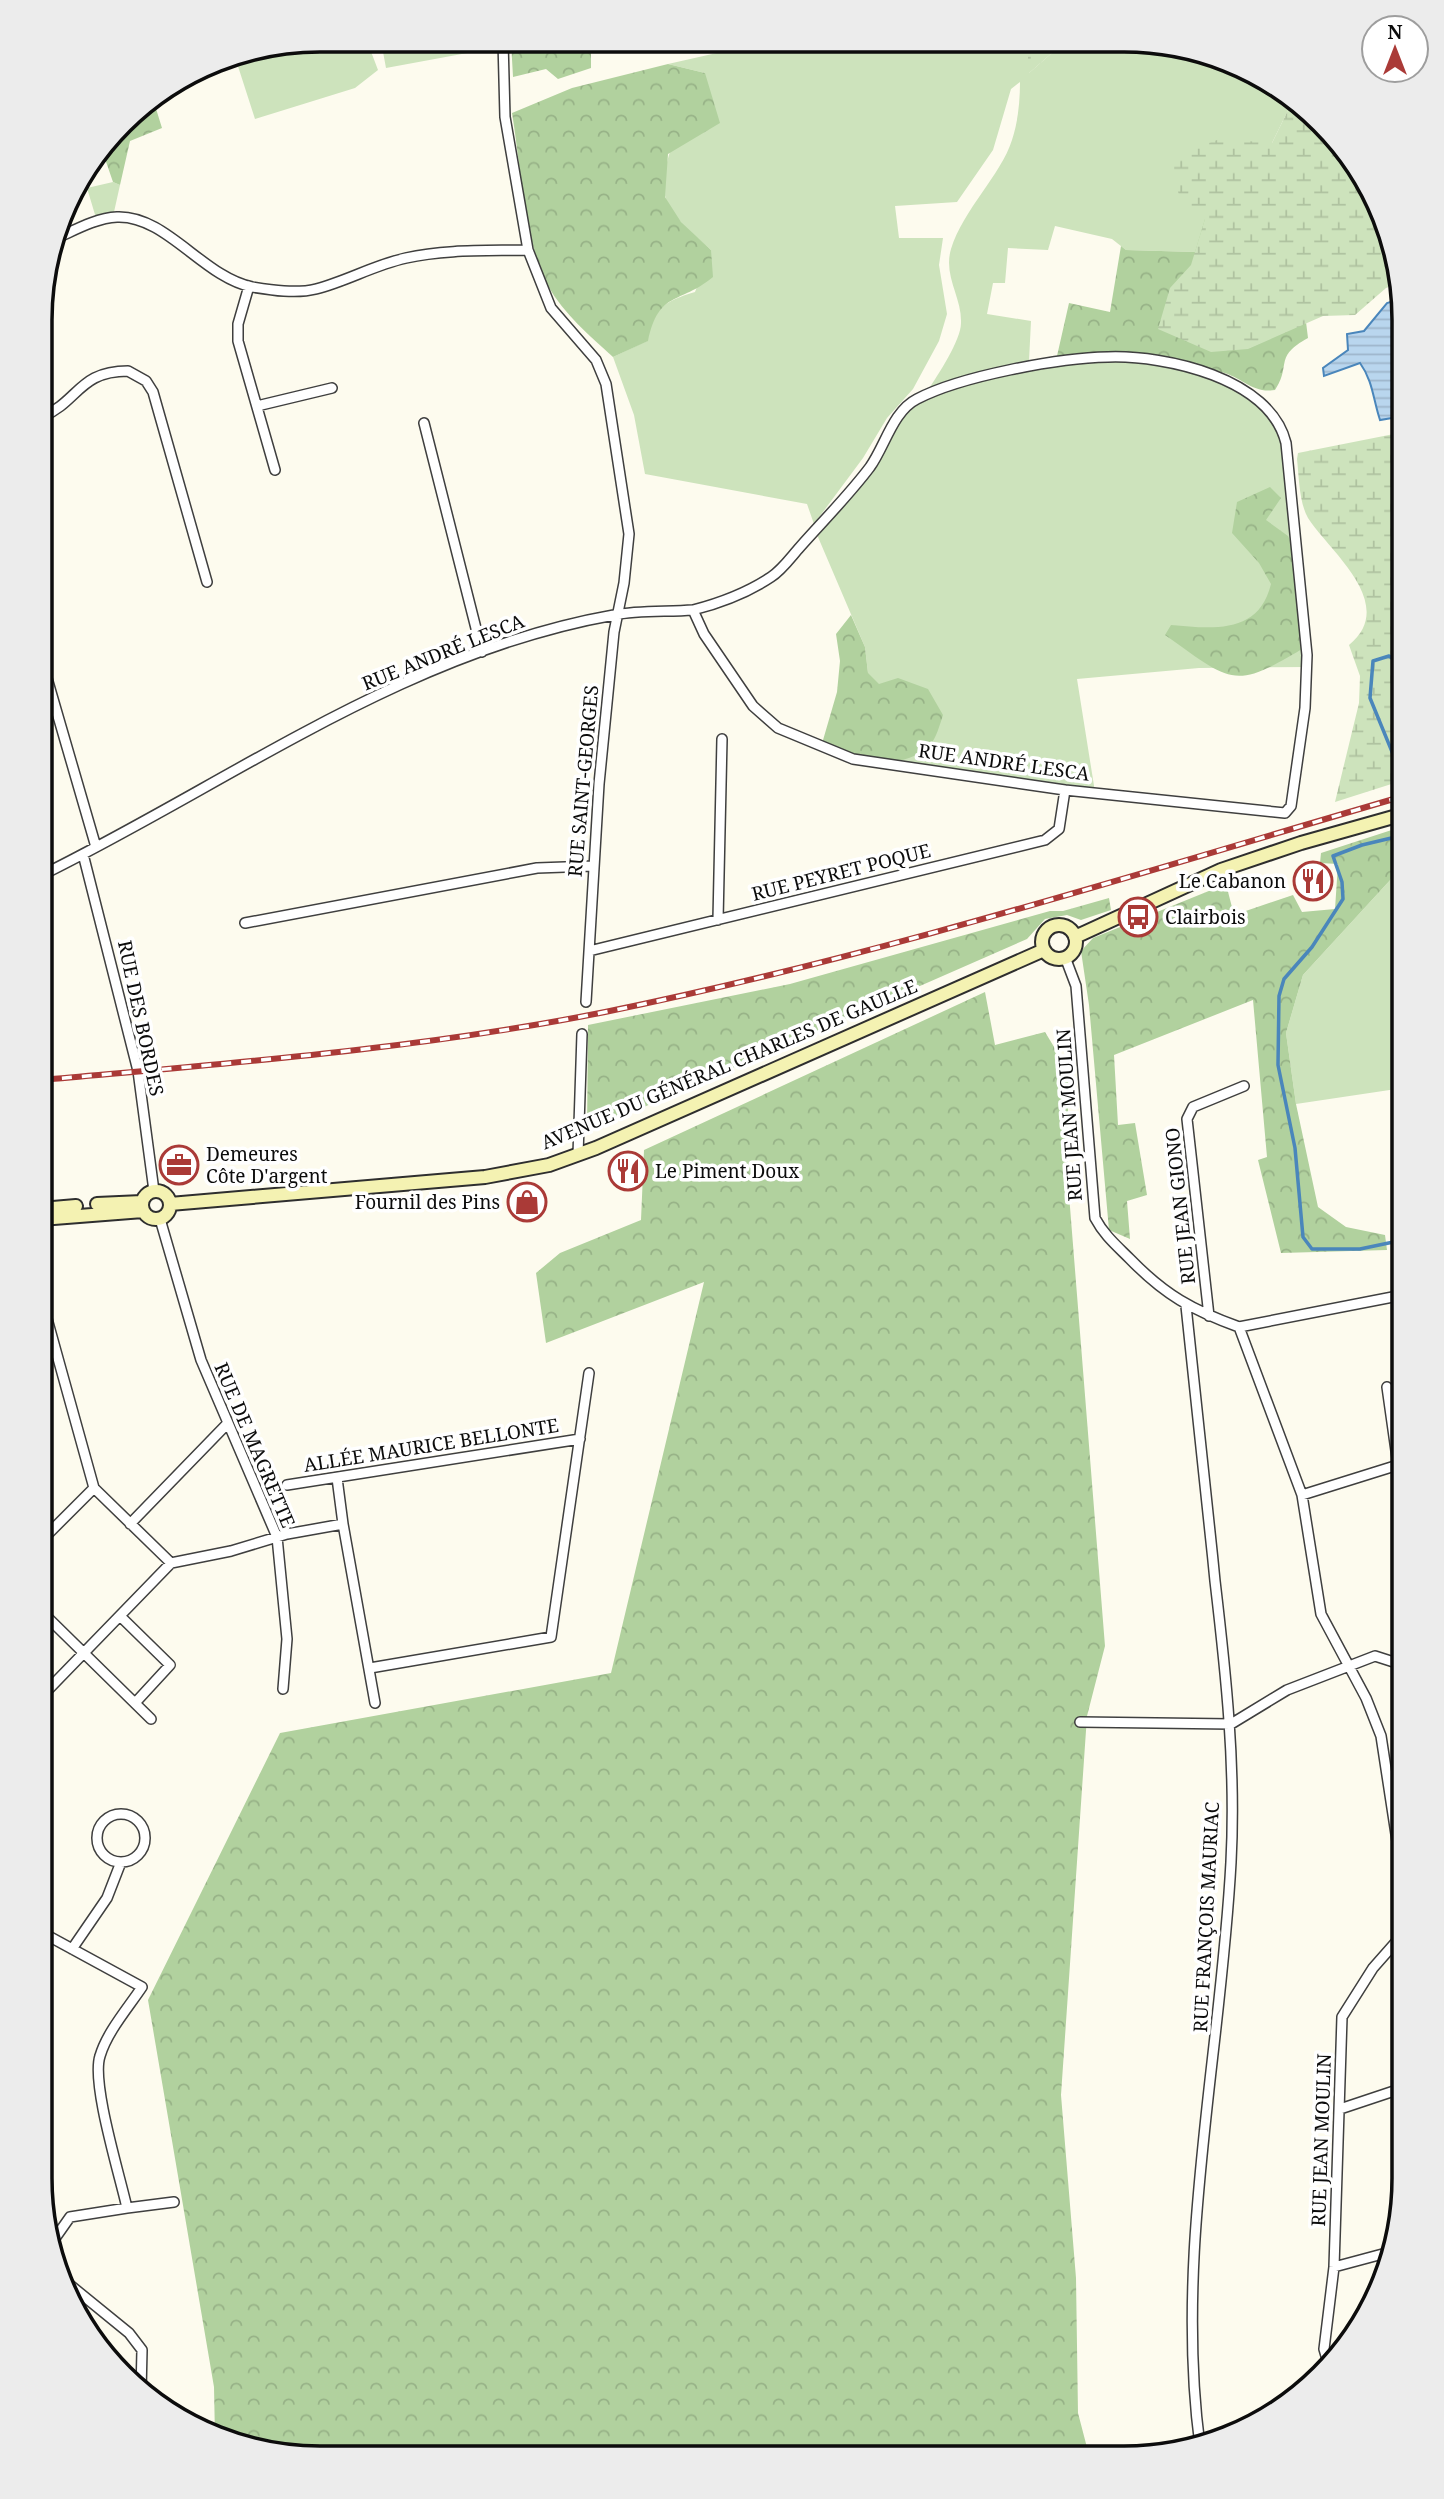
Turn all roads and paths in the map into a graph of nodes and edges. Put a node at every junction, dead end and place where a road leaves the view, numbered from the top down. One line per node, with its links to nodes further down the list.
1 (503, 53): 3 (street, RUE SAINT-GEORGES)
2 (67, 234): 4 (street)
3 (528, 250): 4 (street); 12 (street, RUE SAINT-GEORGES)
4 (249, 286): 6 (street)
5 (332, 388): 6 (street)
6 (257, 406): 9 (street)
7 (52, 413): 10 (street)
8 (424, 423): 13 (street)
9 (275, 470)
10 (207, 582)
11 (693, 610): 12 (street, RUE ANDRÉ LESCA); 16 (street, RUE ANDRÉ LESCA); 16 (street, RUE ANDRÉ LESCA)
12 (617, 614): 13 (street, RUE ANDRÉ LESCA); 20 (street, RUE SAINT-GEORGES)
13 (482, 652): 18 (street, RUE ANDRÉ LESCA)
14 (52, 695): 18 (street)
15 (722, 739): 22 (street)
16 (1065, 790): 22 (street, RUE PEYRET POQUE)
17 (1392, 818): 24 (main road)
18 (96, 847): 19 (street, RUE ANDRÉ LESCA)
19 (83, 854): 21 (street, RUE ANDRÉ LESCA); 32 (street, RUE DES BORDES)
20 (593, 866): 23 (street); 26 (street, RUE SAINT-GEORGES)
21 (52, 870)
22 (718, 919): 26 (street, RUE PEYRET POQUE)
23 (245, 923)
24 (1075, 937): 25 (main road); 27 (main road)
25 (1044, 950): 27 (main road); 31 (main road, AVENUE DU GÉNÉRAL CHARLES DE GAULLE)
26 (589, 951): 28 (street, RUE SAINT-GEORGES)
27 (1065, 957): 39 (street, RUE JEAN MOULIN)
28 (586, 1002)
29 (582, 1034): 31 (street)
30 (1244, 1086): 40 (street, RUE JEAN GIONO)
31 (578, 1155): 33 (main road, AVENUE DU GÉNÉRAL CHARLES DE GAULLE)
32 (153, 1192): 33 (main road); 34 (main road)
33 (170, 1204): 37 (main road)
34 (143, 1207): 35 (main road); 36 (main road); 37 (main road)
35 (52, 1209)
36 (52, 1218)
37 (160, 1219): 46 (street, RUE DE MAGRETTE)
38 (1392, 1297): 41 (street)
39 (1186, 1306): 40 (street, RUE JEAN MOULIN); 70 (street, RUE FRANÇOIS MAURIAC)
40 (1209, 1316): 41 (street, RUE JEAN MOULIN)
41 (1239, 1327): 52 (street)
42 (52, 1337): 51 (street)
43 (589, 1373): 47 (street)
44 (1387, 1387): 45 (street)
45 (1392, 1422)
46 (228, 1423): 53 (street); 56 (street, RUE DE MAGRETTE)
47 (579, 1439): 49 (street, ALLÉE MAURICE BELLONTE); 63 (street)
48 (1392, 1467): 52 (street)
49 (337, 1478): 50 (street, ALLÉE MAURICE BELLONTE); 54 (street)
50 (288, 1485)
51 (94, 1488): 53 (street); 55 (street)
52 (1302, 1494): 62 (street)
53 (131, 1524): 57 (street)
54 (343, 1524): 56 (street); 63 (street)
55 (52, 1530)
56 (277, 1537): 57 (street); 65 (street, RUE DE MAGRETTE)
57 (171, 1563): 58 (street)
58 (120, 1616): 60 (street); 66 (street)
59 (52, 1622): 60 (street)
60 (84, 1653): 64 (street); 66 (street)
61 (1392, 1661): 62 (street)
62 (1347, 1667): 70 (street); 71 (street)
63 (370, 1668): 67 (street)
64 (52, 1686)
65 (283, 1689)
66 (135, 1703): 68 (street)
67 (375, 1703)
68 (151, 1719)
69 (1080, 1722): 70 (street)
70 (1231, 1724): 86 (street, RUE FRANÇOIS MAURIAC)
71 (1392, 1808)
72 (121, 1862): 72 (street); 75 (street)
73 (52, 1938): 75 (street)
74 (1392, 1946): 77 (street, RUE JEAN MOULIN)
75 (72, 1949): 79 (street)
76 (1392, 2092): 77 (street)
77 (1340, 2109): 82 (street, RUE JEAN MOULIN)
78 (174, 2202): 79 (street)
79 (127, 2208): 80 (street)
80 (59, 2233)
81 (1380, 2255): 82 (street)
82 (1334, 2267): 84 (street, RUE JEAN MOULIN)
83 (78, 2292): 85 (street)
84 (1326, 2354)
85 (141, 2378)
86 (1199, 2435)

